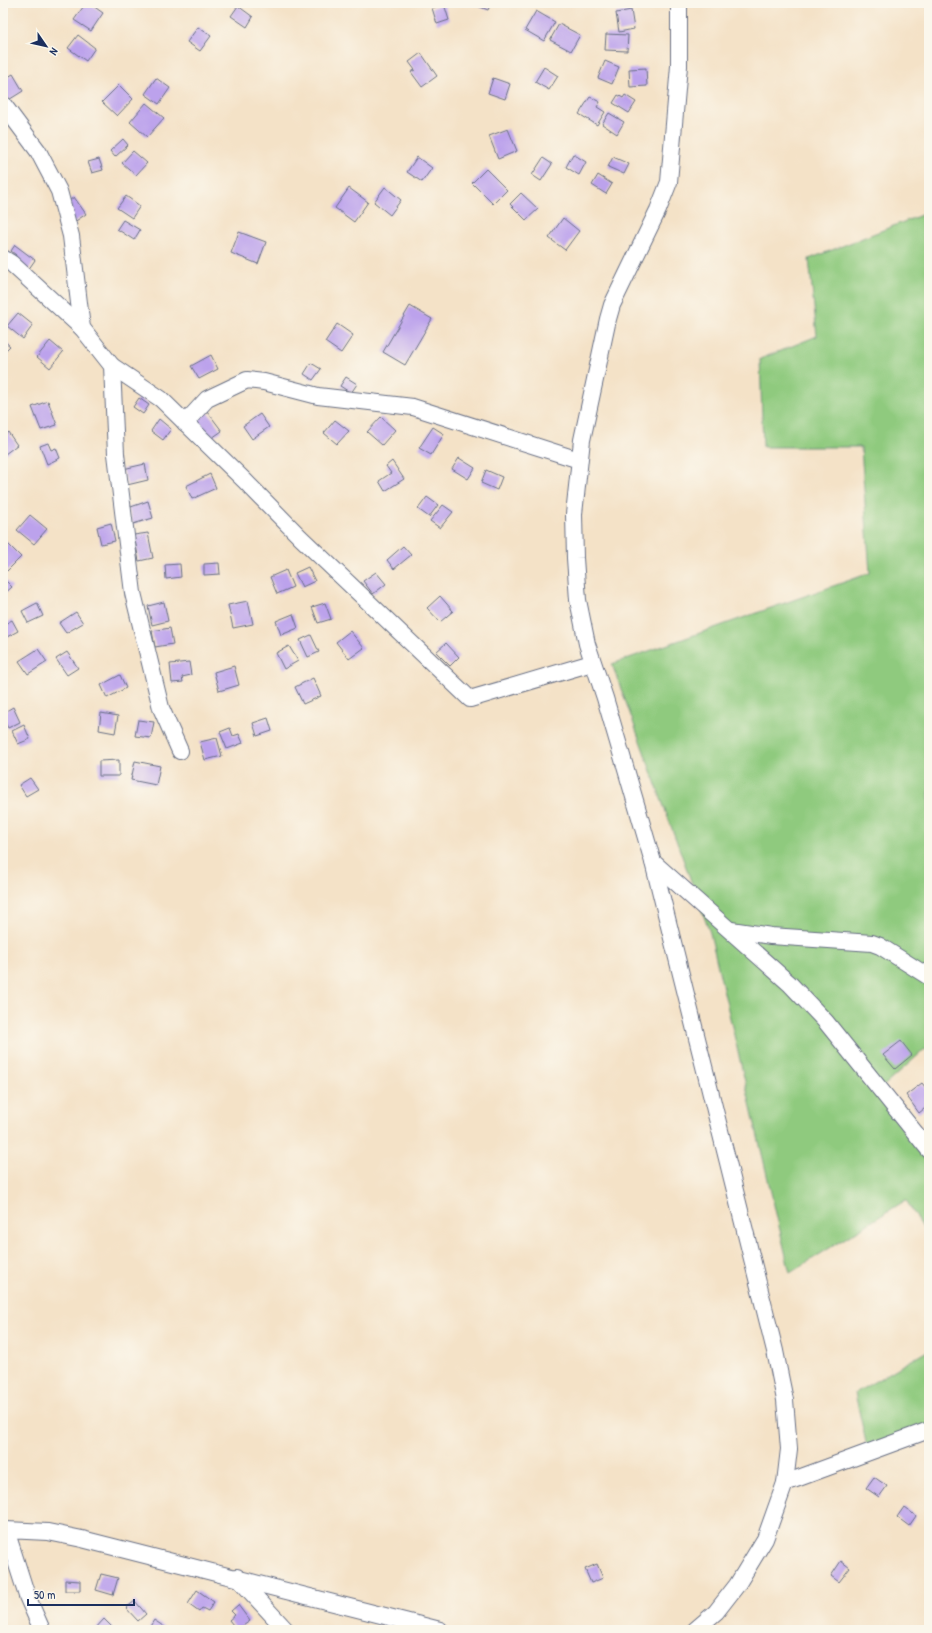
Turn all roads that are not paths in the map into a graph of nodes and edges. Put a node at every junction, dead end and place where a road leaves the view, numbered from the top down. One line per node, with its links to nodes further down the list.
1 (679, 3): 7 (street)
2 (3, 104): 4 (street)
3 (3, 258): 4 (street)
4 (82, 328): 5 (street)
5 (112, 366): 6 (street); 9 (street)
6 (185, 423): 7 (street); 8 (street)
7 (580, 460): 8 (street)
8 (592, 663): 10 (street)
9 (180, 751)
10 (653, 862): 11 (street); 15 (street)
11 (730, 930): 12 (street); 13 (street)
12 (929, 977)
13 (929, 1150)
14 (929, 1430): 15 (street)
15 (785, 1483): 21 (street)
16 (5, 1528): 17 (street); 18 (street)
17 (237, 1577): 19 (street); 20 (street)
18 (42, 1630)
19 (286, 1630)
20 (440, 1630)
21 (695, 1630)

